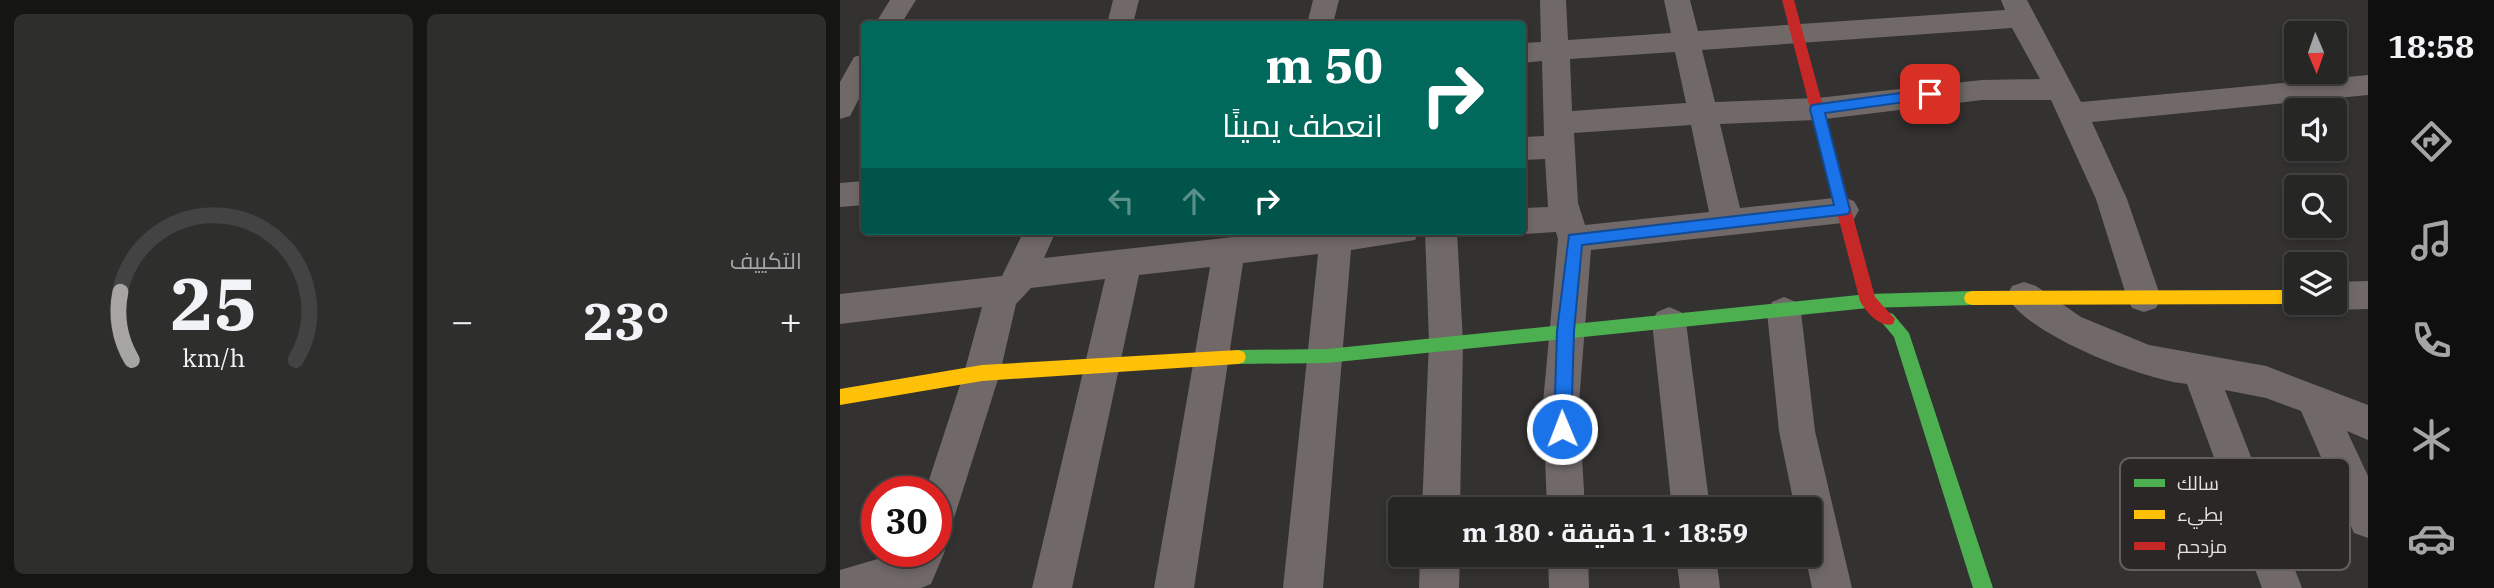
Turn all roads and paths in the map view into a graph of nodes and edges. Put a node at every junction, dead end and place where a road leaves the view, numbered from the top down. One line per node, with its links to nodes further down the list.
1 (903, 0): 8 (street)
2 (1126, 0): 9 (street)
3 (1325, 0): 10 (street)
4 (1553, 0): 13 (street)
5 (1677, 0): 12 (street)
6 (1788, 0): 11 (street)
7 (2017, 9): 11 (street); 19 (street)
8 (890, 21)
9 (1121, 21)
10 (1321, 21)
11 (1797, 36): 12 (street); 21 (street)
12 (1686, 43): 13 (street); 22 (street)
13 (1554, 51): 14 (street); 23 (street)
14 (1526, 53)
15 (840, 60): 16 (street)
16 (861, 62)
17 (861, 68): 20 (street)
18 (2368, 85): 19 (street)
19 (2066, 101): 21 (street); 42 (street)
20 (840, 108)
21 (1817, 109): 22 (street); 27 (street)
22 (1701, 115): 23 (street); 28 (street)
23 (1559, 134): 24 (street); 30 (street)
24 (1526, 147)
25 (861, 193): 26 (street)
26 (840, 195)
27 (1843, 210): 28 (street); 43 (street)
28 (1727, 221): 30 (street)
29 (1526, 222): 30 (street)
30 (1571, 229): 47 (street)
31 (1038, 235): 37 (street)
32 (1365, 235): 34 (street)
33 (1441, 235): 48 (street)
34 (1336, 238): 35 (street); 49 (street)
35 (1229, 251): 36 (street); 50 (street)
36 (1125, 263): 37 (street); 51 (street)
37 (1014, 283): 44 (street); 53 (street)
38 (2368, 295): 40 (street)
39 (2024, 296): 42 (street); 43 (street); 52 (street)
40 (2347, 296)
41 (2284, 297): 42 (street)
42 (2144, 298)
43 (1868, 301): 45 (street); 78 (street)
44 (840, 309)
45 (1784, 312): 46 (street); 77 (street)
46 (1669, 322): 47 (street); 63 (street)
47 (1565, 331): 48 (street); 62 (street)
48 (1446, 342): 49 (street); 61 (street)
49 (1327, 356): 50 (street); 73 (street)
50 (1211, 357): 51 (street); 72 (street)
51 (1101, 367): 53 (street); 71 (street)
52 (2199, 369): 55 (street); 57 (street)
53 (982, 373): 54 (street); 59 (street)
54 (840, 397)
55 (2315, 401): 56 (street); 58 (street)
56 (2368, 423)
57 (2233, 458)
58 (2341, 458)
59 (949, 476)
60 (2350, 479): 64 (street)
61 (1441, 497)
62 (1565, 497)
63 (1690, 497)
64 (2368, 519)
65 (918, 567): 70 (street)
66 (1440, 567): 74 (street)
67 (1568, 567): 75 (street)
68 (1697, 567): 76 (street)
69 (2275, 570): 79 (street)
70 (846, 588)
71 (1052, 588)
72 (1174, 588)
73 (1303, 588)
74 (1439, 588)
75 (1569, 588)
76 (1700, 588)
77 (1832, 588)
78 (1983, 588)
79 (2282, 588)

